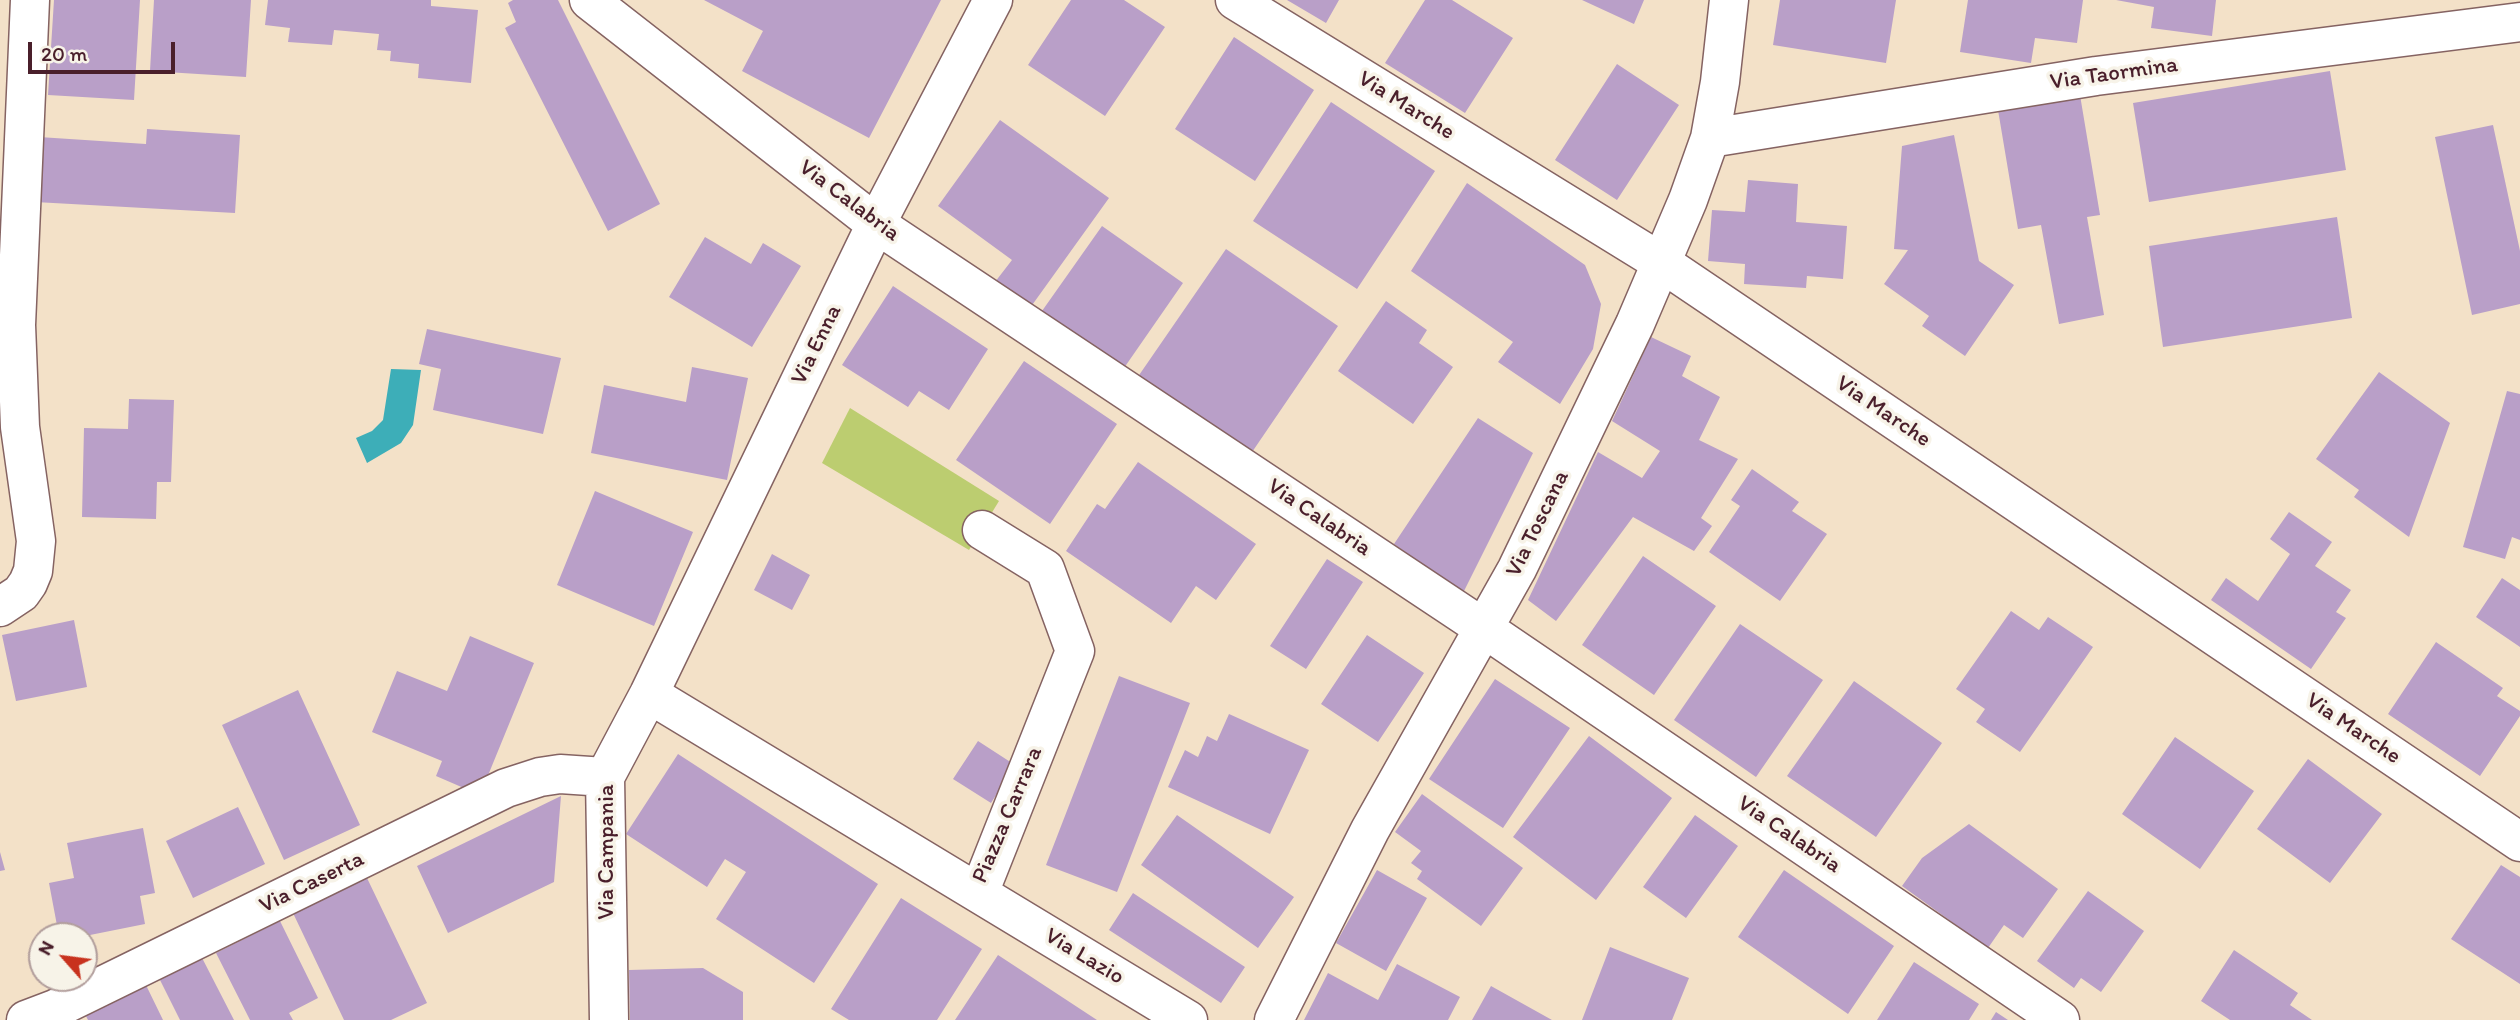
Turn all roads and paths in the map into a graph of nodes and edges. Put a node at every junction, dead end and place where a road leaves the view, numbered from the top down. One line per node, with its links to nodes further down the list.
1 (30, 0): 11 (street)
2 (589, 0): 8 (street, Via Calabria)
3 (993, 0): 8 (street, Via Enna)
4 (1235, 0): 9 (street, Via Marche)
5 (1729, 0): 7 (street, Via Toscana)
6 (2520, 22): 7 (street, Via Taormina)
7 (1710, 138): 9 (street, Via Toscana)
8 (876, 224): 12 (street, Via Calabria); 13 (street, Via Enna)
9 (1662, 263): 12 (street, Via Toscana); 15 (street, Via Marche)
10 (982, 530): 16 (street, Piazza Carrara)
11 (14, 595)
12 (1485, 629): 20 (street, Via Toscana); 21 (street, Via Calabria)
13 (649, 694): 14 (street, Via Campania); 16 (street, Piazza Carrara)
14 (605, 777): 17 (street, Via Caserta); 18 (street, Via Campania)
15 (2520, 842)
16 (979, 893): 19 (street, Via Lazio)
17 (26, 1020)
18 (609, 1020)
19 (1188, 1020)
20 (1274, 1020)
21 (2060, 1020)

